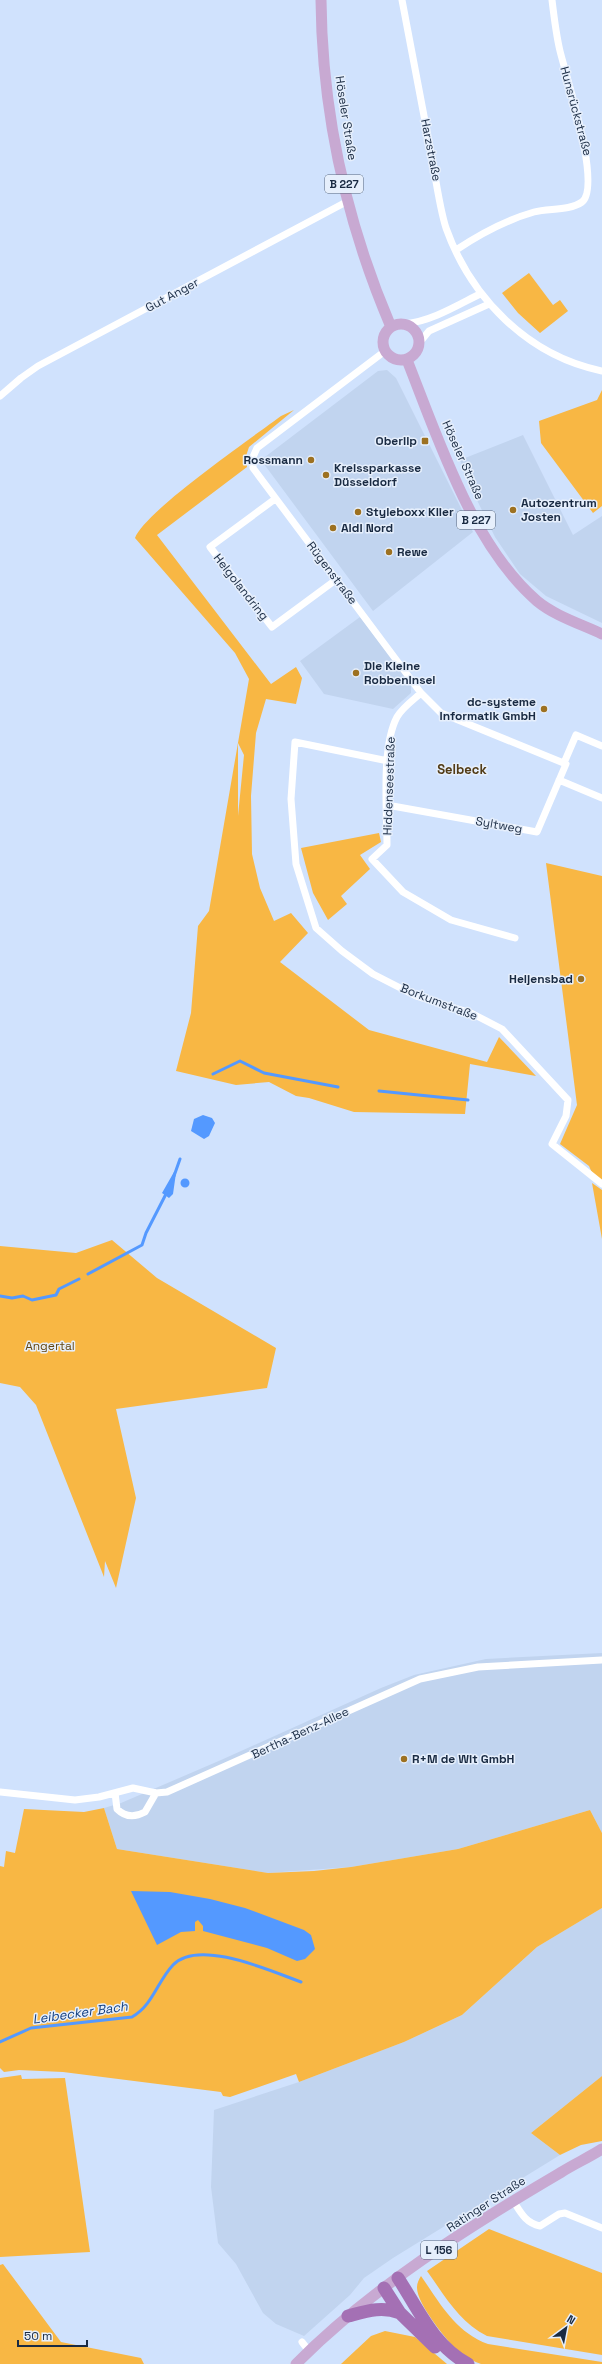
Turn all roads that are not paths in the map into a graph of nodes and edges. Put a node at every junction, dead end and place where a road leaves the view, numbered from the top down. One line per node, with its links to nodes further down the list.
1 (321, 0): 4 (main road, Höseler Straße / B 227)
2 (402, 0): 5 (street, Harzstraße)
3 (552, 0): 5 (street, Hunsrückstraße)
4 (348, 201): 8 (main road, Höseler Straße / B 227); 13 (street, Gut Anger)
5 (456, 250): 6 (street, Harzstraße)
6 (484, 299): 7 (street); 9 (street); 12 (street, Harzstraße)
7 (405, 324): 8 (main road); 9 (main road)
8 (392, 327): 10 (main road)
9 (420, 342): 11 (main road)
10 (385, 351): 11 (main road); 14 (street, Rügenstraße)
11 (407, 360): 16 (main road, Höseler Straße / B 227)
12 (602, 371)
13 (0, 396)
14 (275, 499): 15 (street, Rügenstraße); 15 (street, Helgolandring)
15 (336, 580): 17 (street, Rügenstraße)
16 (602, 634)
17 (421, 693): 19 (street, Hiddenseestraße); 20 (street, Rügenstraße)
18 (602, 746): 20 (street, Syltweg)
19 (388, 761): 23 (street, Hiddenseestraße); 25 (street, Borkumstraße)
20 (565, 763): 21 (street, Syltweg)
21 (559, 780): 22 (street); 23 (street, Syltweg)
22 (602, 798)
23 (388, 805): 24 (street, Hiddenseestraße)
24 (515, 938)
25 (602, 1184)
26 (602, 1660): 29 (street, Bertha-Benz-Allee)
27 (0, 1792): 28 (street, Bertha-Benz-Allee)
28 (115, 1793): 29 (street, Bertha-Benz-Allee); 29 (street)
29 (156, 1793)
30 (602, 2149): 31 (main road, Ratinger Straße / L 156)
31 (514, 2202): 32 (street); 33 (main road, Ratinger Straße / L 156)
32 (602, 2228)
33 (398, 2278): 34 (main road, Ratinger Straße / L 156); 39 (highway)
34 (384, 2288): 35 (highway); 36 (main road, Ratinger Straße / L 156)
35 (400, 2313): 36 (highway); 38 (highway)
36 (348, 2316): 37 (main road, Ratinger Straße / L 156)
37 (296, 2364)
38 (458, 2364)
39 (468, 2364)

